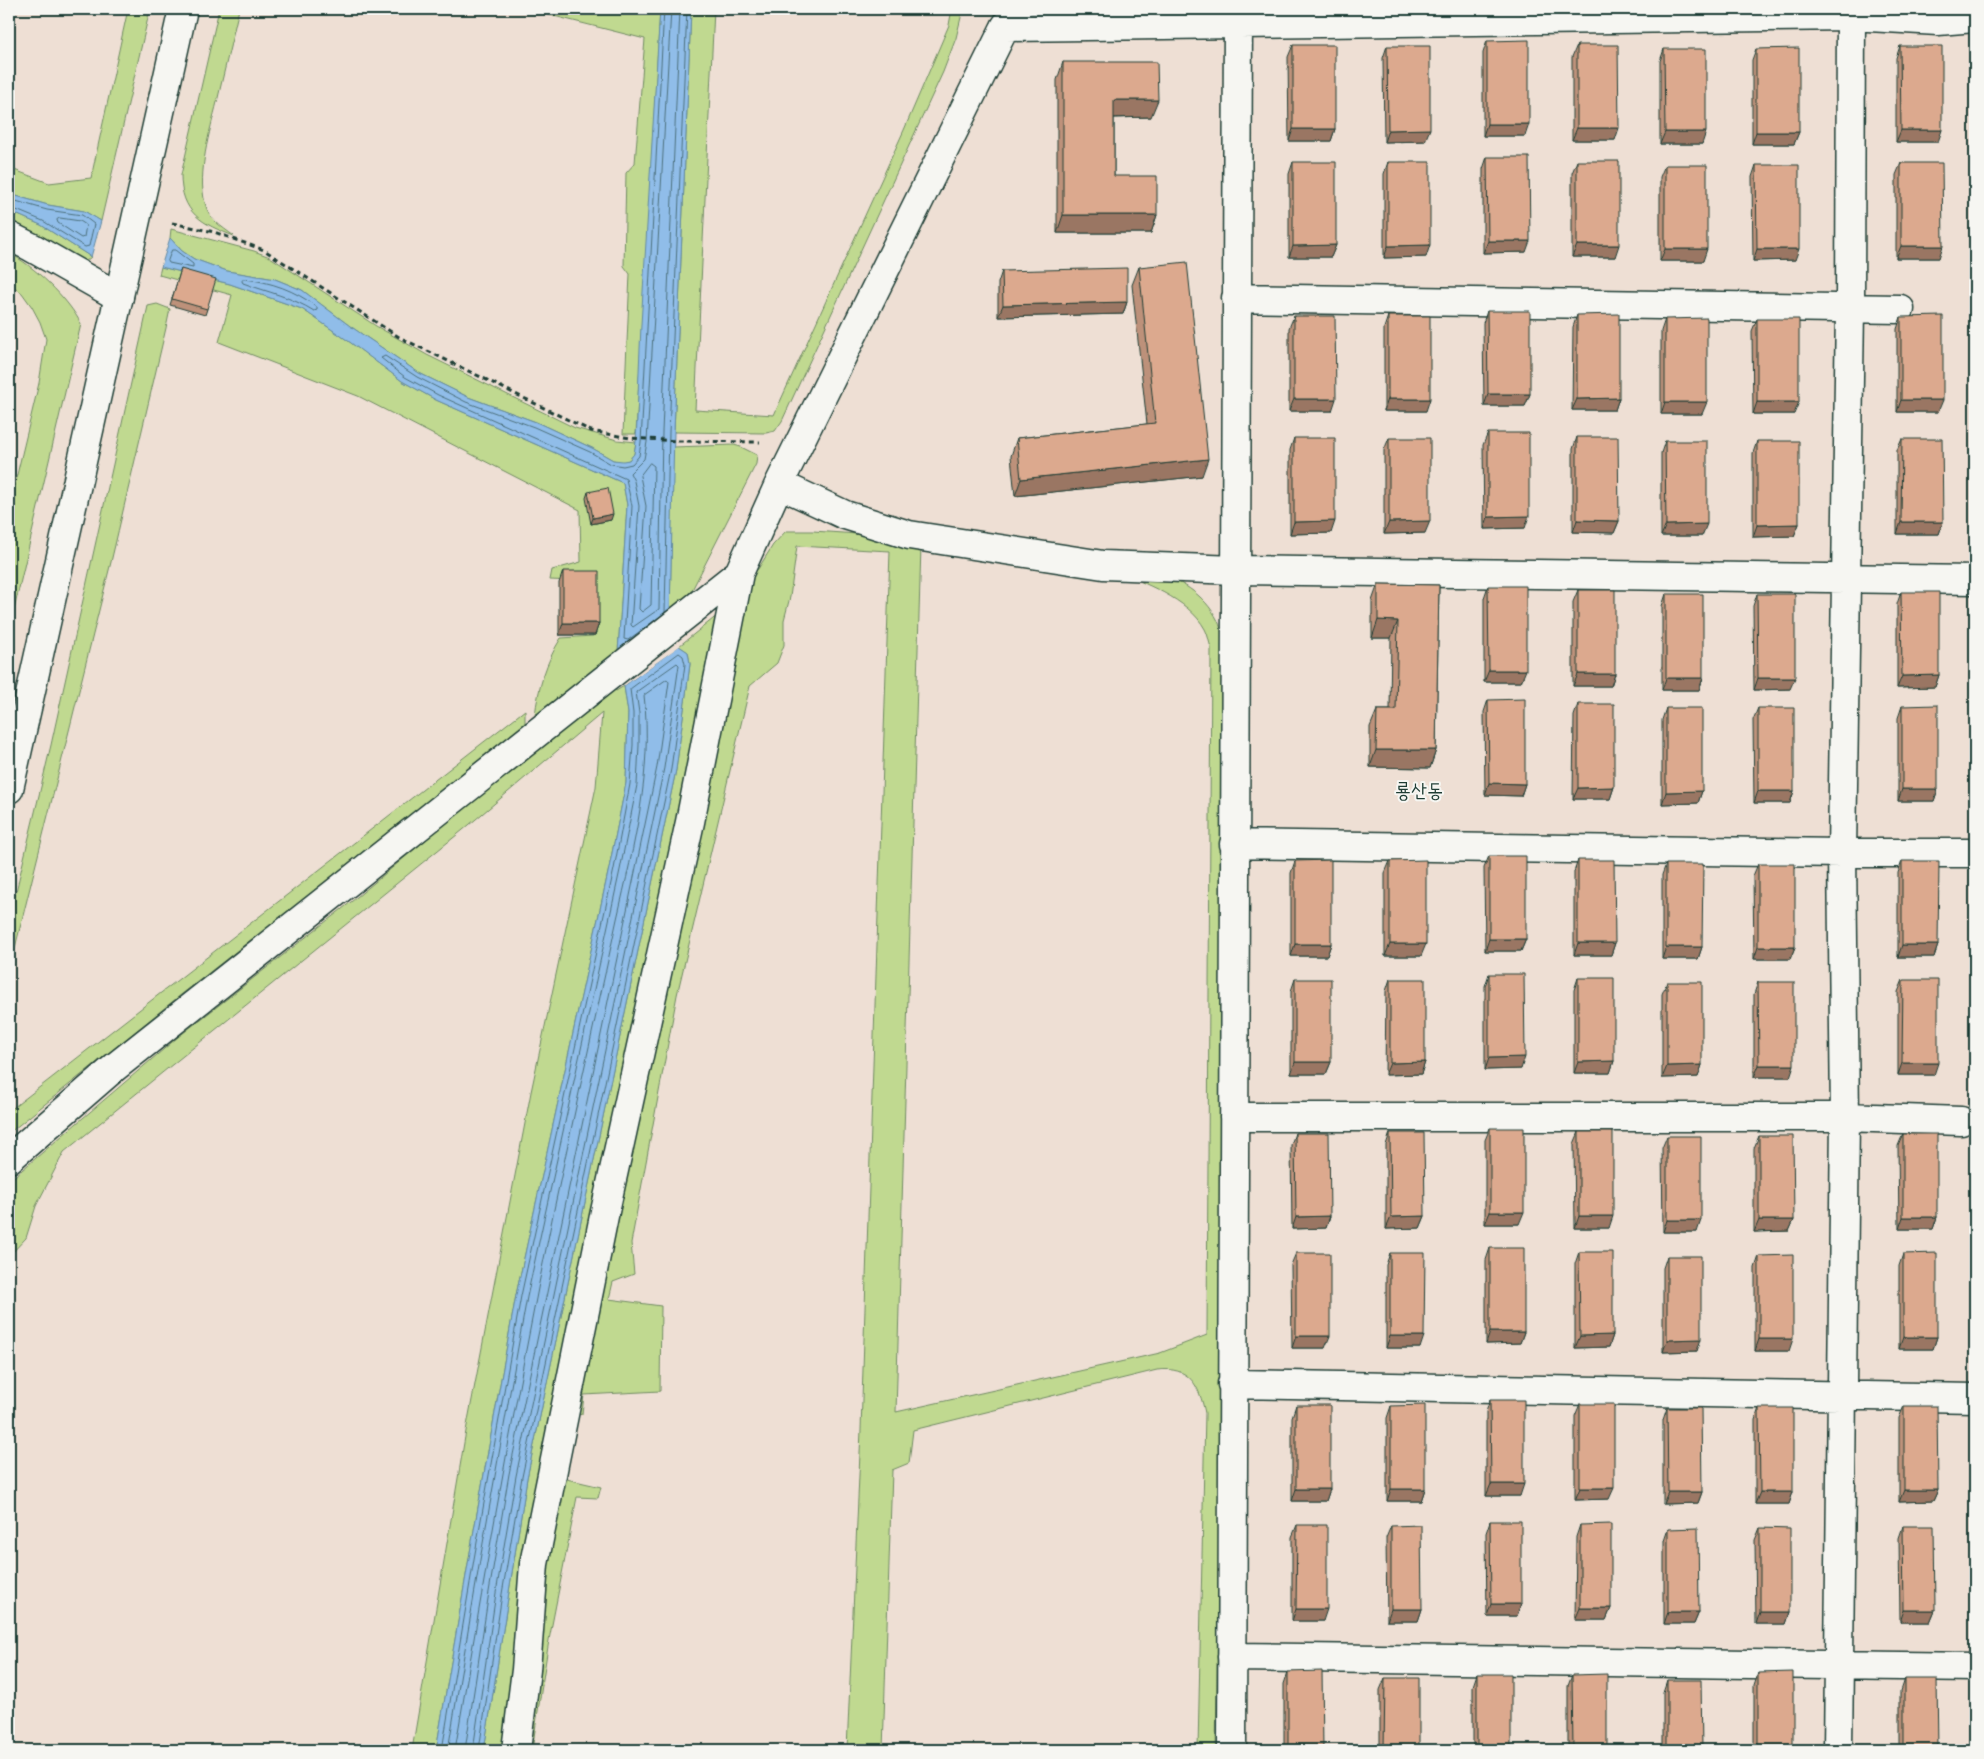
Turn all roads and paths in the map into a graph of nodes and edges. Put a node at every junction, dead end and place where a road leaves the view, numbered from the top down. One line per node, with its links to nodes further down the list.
1 (183, 9): 6 (street)
2 (1851, 12): 3 (street); 5 (street); 10 (street)
3 (1238, 17): 4 (street); 9 (street)
4 (1011, 18): 12 (street)
5 (1975, 18)
6 (134, 228): 8 (street); 12 (path)
7 (9, 236): 8 (street)
8 (121, 286): 18 (street)
9 (1236, 298): 10 (street); 14 (street)
10 (1850, 309): 11 (street); 16 (street)
11 (1900, 309)
12 (793, 457): 13 (street)
13 (779, 484): 14 (street); 15 (street)
14 (1236, 570): 16 (street); 19 (street)
15 (739, 573): 25 (street); 32 (street)
16 (1846, 577): 17 (street); 21 (street)
17 (1975, 580)
18 (9, 789)
19 (1234, 844): 21 (street); 22 (street)
20 (1975, 852): 21 (street)
21 (1842, 853): 23 (street)
22 (1234, 1117): 23 (street); 26 (street)
23 (1845, 1117): 24 (street); 27 (street)
24 (1961, 1121)
25 (9, 1159)
26 (1232, 1384): 27 (street); 29 (street)
27 (1842, 1395): 28 (street); 30 (street)
28 (1975, 1398)
29 (1232, 1657): 30 (street); 33 (street)
30 (1838, 1665): 31 (street); 34 (street)
31 (1975, 1667)
32 (516, 1750)
33 (1232, 1750)
34 (1838, 1750)

